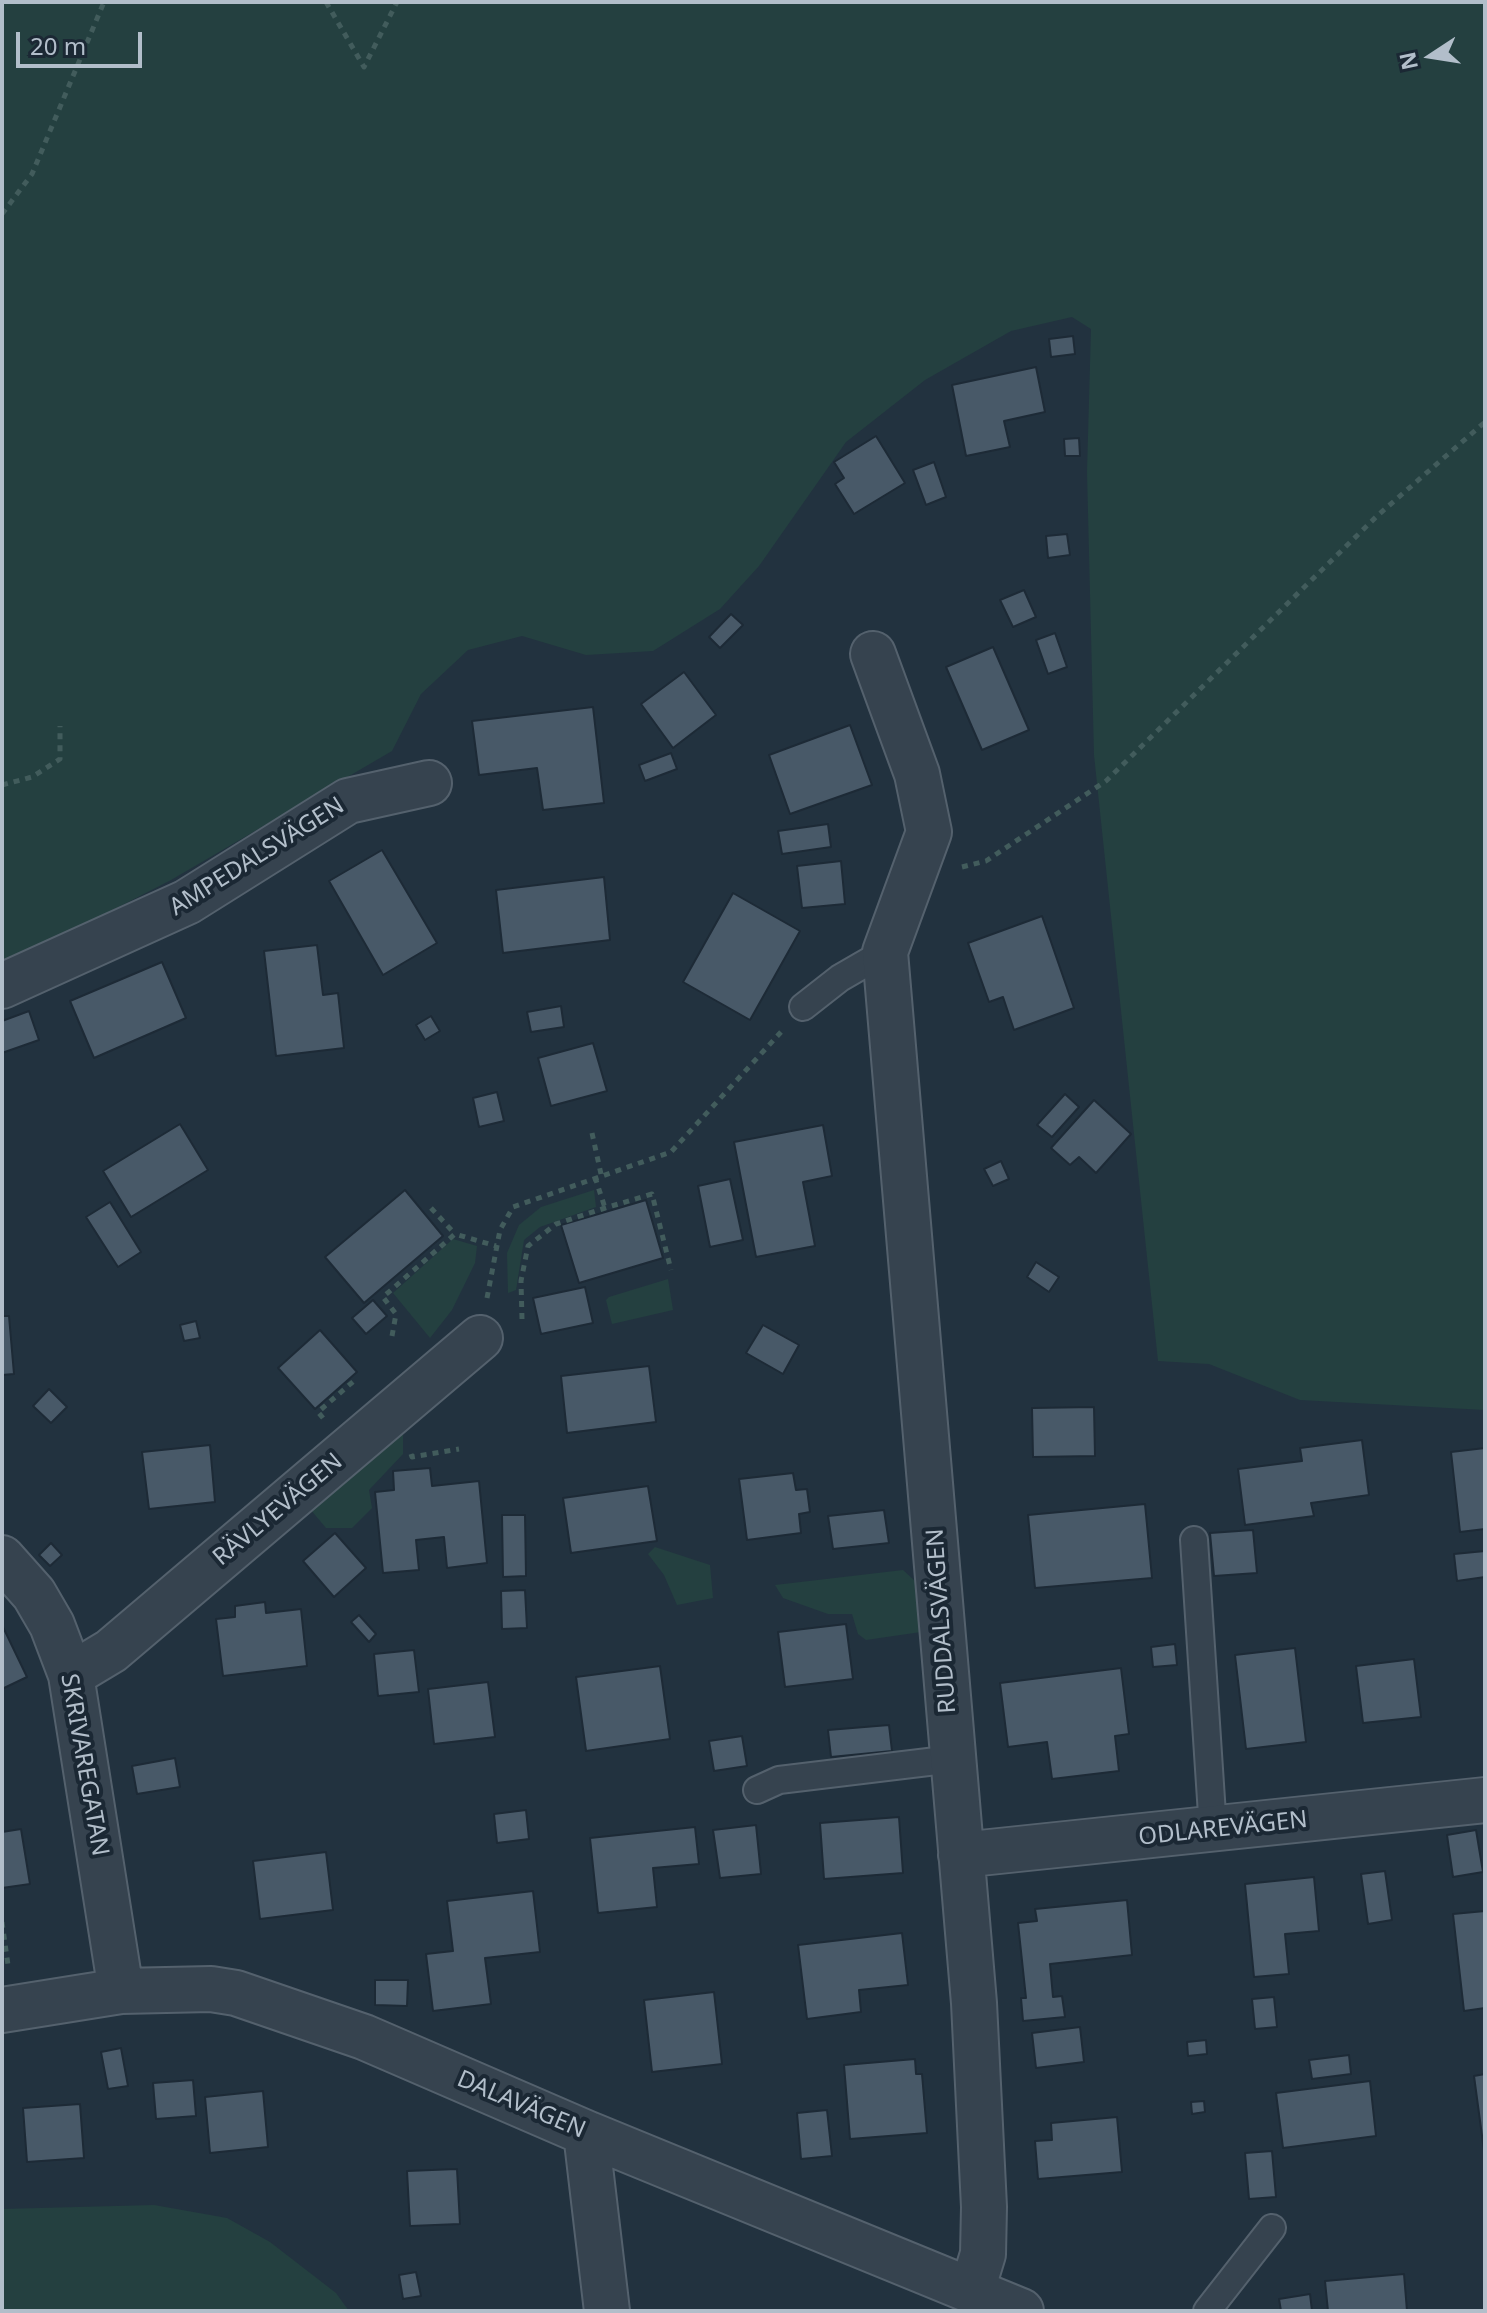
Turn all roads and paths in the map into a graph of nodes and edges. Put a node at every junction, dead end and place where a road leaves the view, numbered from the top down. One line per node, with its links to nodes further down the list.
1 (104, 2): 4 (path)
2 (326, 2): 3 (path)
3 (397, 2)
4 (2, 214)
5 (1485, 422): 10 (path)
6 (873, 654): 10 (street)
7 (60, 726): 9 (path)
8 (429, 783): 12 (street, AMPEDALSVÄGEN)
9 (2, 785)
10 (914, 881): 11 (street)
11 (885, 952): 13 (lane); 27 (street, RUDDALSVÄGEN)
12 (2, 986)
13 (803, 1007): 15 (path)
14 (592, 1133): 15 (path)
15 (598, 1176): 17 (path); 19 (path)
16 (431, 1208): 18 (path)
17 (605, 1208): 20 (path); 21 (path)
18 (455, 1234): 19 (path); 22 (path)
19 (496, 1246): 23 (path)
20 (671, 1270)
21 (522, 1319)
22 (392, 1336)
23 (480, 1338): 26 (street, RÄVLYEVÄGEN)
24 (1194, 1540): 30 (lane)
25 (2, 1558): 26 (street, SKRIVAREGATAN)
26 (71, 1675): 32 (street, SKRIVAREGATAN)
27 (953, 1759): 28 (lane); 31 (street, RUDDALSVÄGEN)
28 (757, 1790)
29 (1485, 1800): 30 (street, ODLAREVÄGEN)
30 (1213, 1830): 31 (street, ODLAREVÄGEN)
31 (961, 1855): 36 (street, RUDDALSVÄGEN)
32 (121, 1991): 33 (street, DALAVÄGEN); 34 (street, DALAVÄGEN)
33 (2, 2010)
34 (586, 2133): 36 (street, DALAVÄGEN); 37 (street)
35 (1272, 2228): 39 (lane)
36 (972, 2290): 38 (street, DALAVÄGEN)
37 (607, 2311)
38 (1021, 2311)
39 (1207, 2311)

